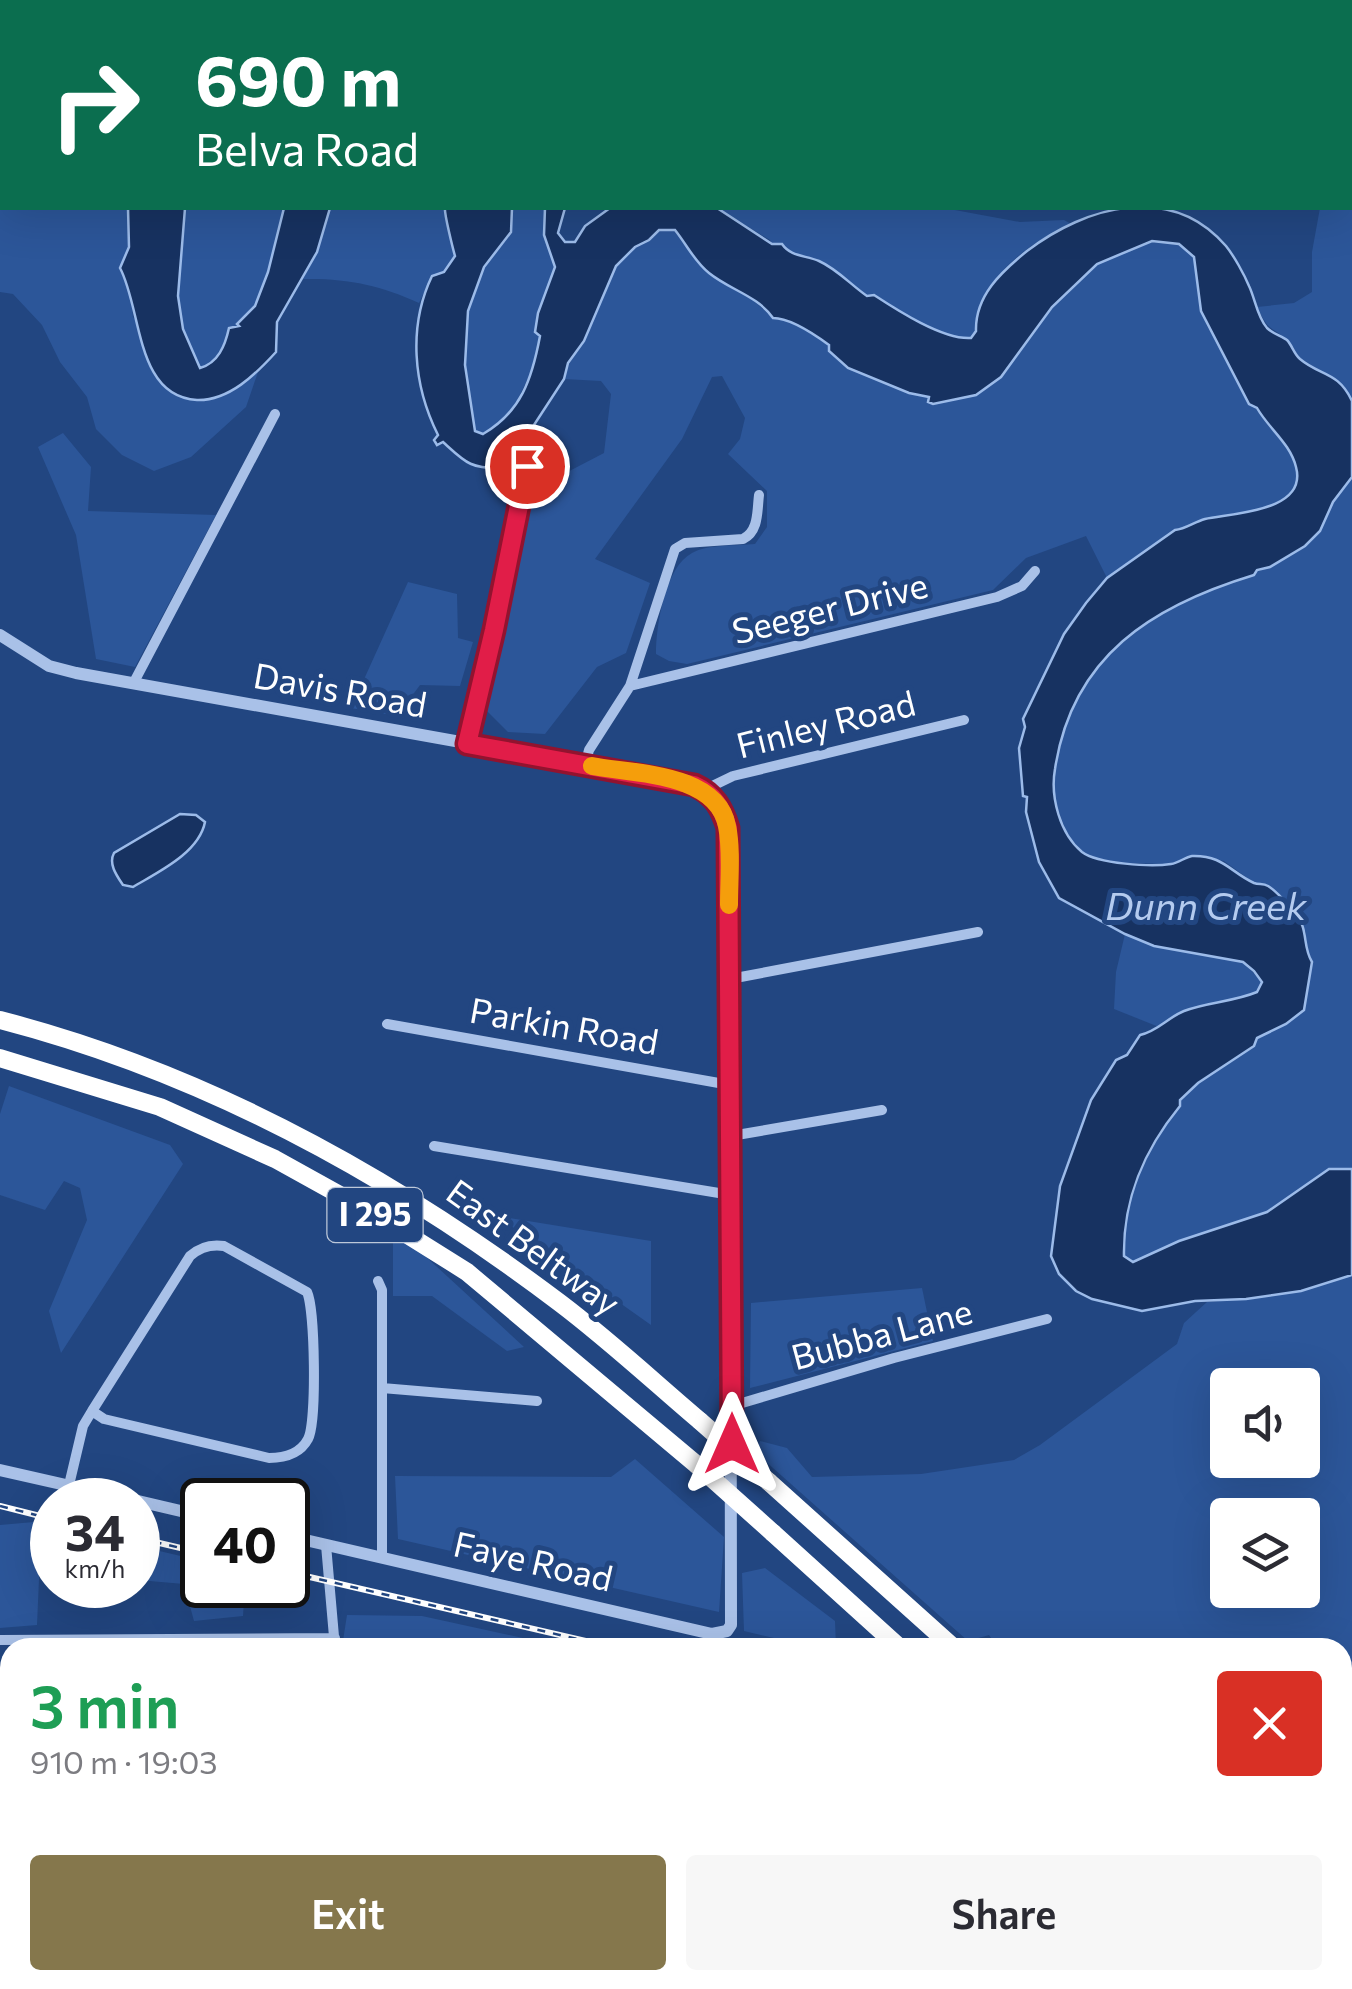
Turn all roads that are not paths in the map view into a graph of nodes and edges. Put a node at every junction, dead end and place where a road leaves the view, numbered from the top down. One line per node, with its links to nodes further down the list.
1 (275, 414): 6 (street)
2 (527, 466): 9 (street)
3 (759, 495): 7 (street)
4 (1035, 571): 7 (street, Seeger Drive)
5 (0, 635): 6 (street, Davis Road)
6 (134, 684): 9 (street, Davis Road)
7 (630, 686): 10 (street)
8 (964, 720): 11 (street, Finley Road)
9 (467, 744): 10 (street, Davis Road)
10 (584, 765): 11 (street, Davis Road)
11 (704, 790): 13 (street)
12 (978, 932): 13 (street)
13 (730, 979): 17 (street)
14 (0, 1020): 36 (highway, East Beltway / I 295, bridge)
15 (387, 1024): 17 (street, Parkin Road)
16 (0, 1058): 35 (highway, East Beltway / I 295, bridge)
17 (730, 1084): 19 (street)
18 (882, 1110): 19 (street)
19 (731, 1136): 21 (street)
20 (434, 1146): 21 (street)
21 (731, 1195): 26 (street)
22 (378, 1281): 24 (street)
23 (1047, 1320): 26 (street, Bubba Lane)
24 (382, 1388): 25 (street); 33 (street)
25 (537, 1400)
26 (732, 1406): 33 (street, Faye Road)
27 (92, 1411): 27 (street); 30 (street)
28 (0, 1470): 29 (street)
29 (34, 1478)
30 (71, 1478)
31 (310, 1541): 32 (street, Faye Road)
32 (326, 1545): 33 (street, Faye Road); 34 (street)
33 (382, 1557)
34 (335, 1638)
35 (890, 1638)
36 (943, 1638)

